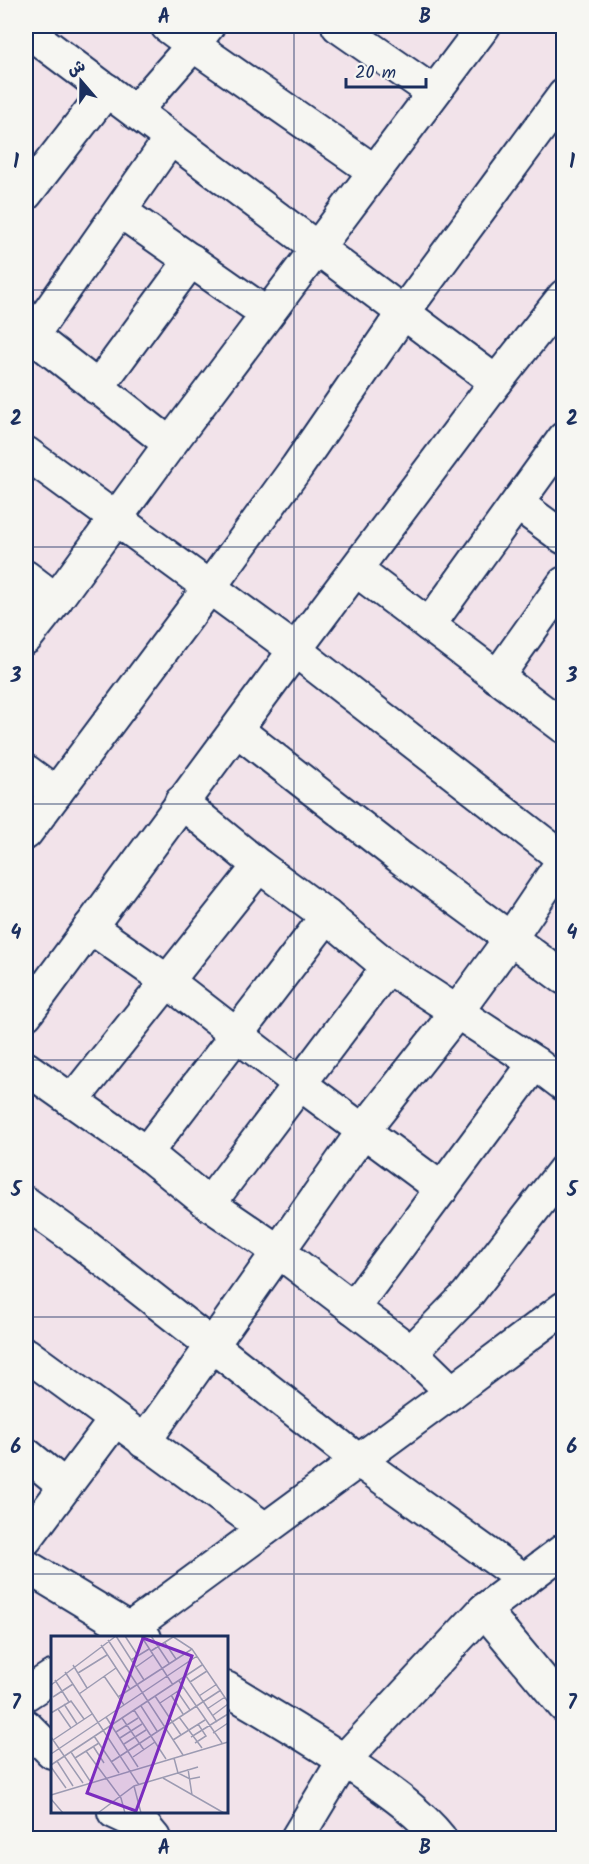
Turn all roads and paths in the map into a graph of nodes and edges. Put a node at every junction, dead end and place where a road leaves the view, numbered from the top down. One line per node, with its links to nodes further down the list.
1 (167, 26): 4 (street)
2 (484, 26): 7 (street)
3 (344, 27): 7 (street)
4 (200, 35): 9 (street); 11 (street)
5 (28, 38): 6 (street)
6 (107, 90): 9 (street); 12 (street)
7 (433, 92): 11 (street)
8 (564, 95): 17 (street)
9 (135, 111): 10 (street)
10 (170, 139): 13 (street); 14 (street)
11 (374, 171): 14 (street)
12 (26, 194)
13 (120, 211): 15 (street); 19 (street)
14 (318, 247): 17 (street); 18 (street)
15 (191, 260): 18 (street); 21 (street)
16 (560, 310): 20 (street)
17 (403, 313): 20 (street); 31 (street)
18 (267, 314): 23 (street)
19 (29, 334): 21 (street)
20 (496, 382): 28 (street)
21 (98, 388): 23 (street)
22 (564, 438): 25 (street)
23 (170, 444): 26 (street)
24 (26, 453): 26 (street)
25 (518, 504): 27 (street); 33 (street)
26 (116, 518): 31 (street); 32 (street)
27 (564, 538)
28 (356, 570): 33 (street); 35 (street)
29 (26, 577): 32 (street)
30 (564, 583): 36 (street)
31 (209, 588): 35 (street); 40 (street)
32 (56, 600): 34 (street)
33 (429, 625): 36 (street)
34 (26, 638)
35 (295, 650): 38 (street); 43 (street)
36 (497, 676): 37 (street)
37 (563, 726)
38 (237, 730): 41 (street); 47 (street)
39 (26, 771): 40 (street)
40 (56, 793): 42 (street)
41 (181, 802): 44 (street); 46 (street)
42 (26, 833)
43 (564, 859): 47 (street)
44 (259, 866): 45 (street); 50 (street)
45 (327, 916): 48 (street); 53 (street)
46 (90, 927): 50 (street); 52 (street)
47 (510, 939): 49 (street); 51 (street)
48 (388, 967): 51 (street); 56 (street)
49 (564, 978)
50 (167, 981): 53 (street); 58 (street)
51 (456, 1013): 54 (street); 59 (street)
52 (26, 1014)
53 (236, 1033): 56 (street); 60 (street)
54 (535, 1063): 57 (street); 62 (street)
55 (26, 1068): 58 (street)
56 (300, 1084): 59 (street); 64 (street)
57 (564, 1085)
58 (72, 1101): 60 (street)
59 (364, 1130): 62 (street); 65 (street)
60 (146, 1153): 64 (street)
61 (564, 1170): 69 (street)
62 (442, 1189): 66 (street)
63 (26, 1203): 68 (street)
64 (209, 1204): 65 (street)
65 (278, 1251): 66 (street); 68 (street)
66 (353, 1308): 69 (street)
67 (564, 1308): 71 (street)
68 (211, 1347): 73 (street); 75 (street)
69 (411, 1352): 71 (street)
70 (26, 1353): 72 (street)
71 (452, 1392): 75 (street)
72 (115, 1420): 73 (street); 76 (street)
73 (144, 1442): 77 (street)
74 (26, 1454): 76 (street)
75 (359, 1461): 77 (street); 81 (street)
76 (65, 1486): 78 (street)
77 (265, 1529): 83 (street)
78 (26, 1539)
79 (564, 1550): 81 (street)
80 (26, 1566): 83 (street)
81 (523, 1580): 82 (street)
82 (484, 1610): 87 (street); 90 (street)
83 (131, 1635)
84 (51, 1678): 86 (street)
85 (228, 1689): 90 (street)
86 (26, 1694)
87 (562, 1702)
88 (26, 1726): 89 (street)
89 (51, 1751)
90 (344, 1760): 93 (street); 94 (street)
91 (116, 1813): 92 (street)
92 (154, 1839)
93 (297, 1839)
94 (440, 1839)

